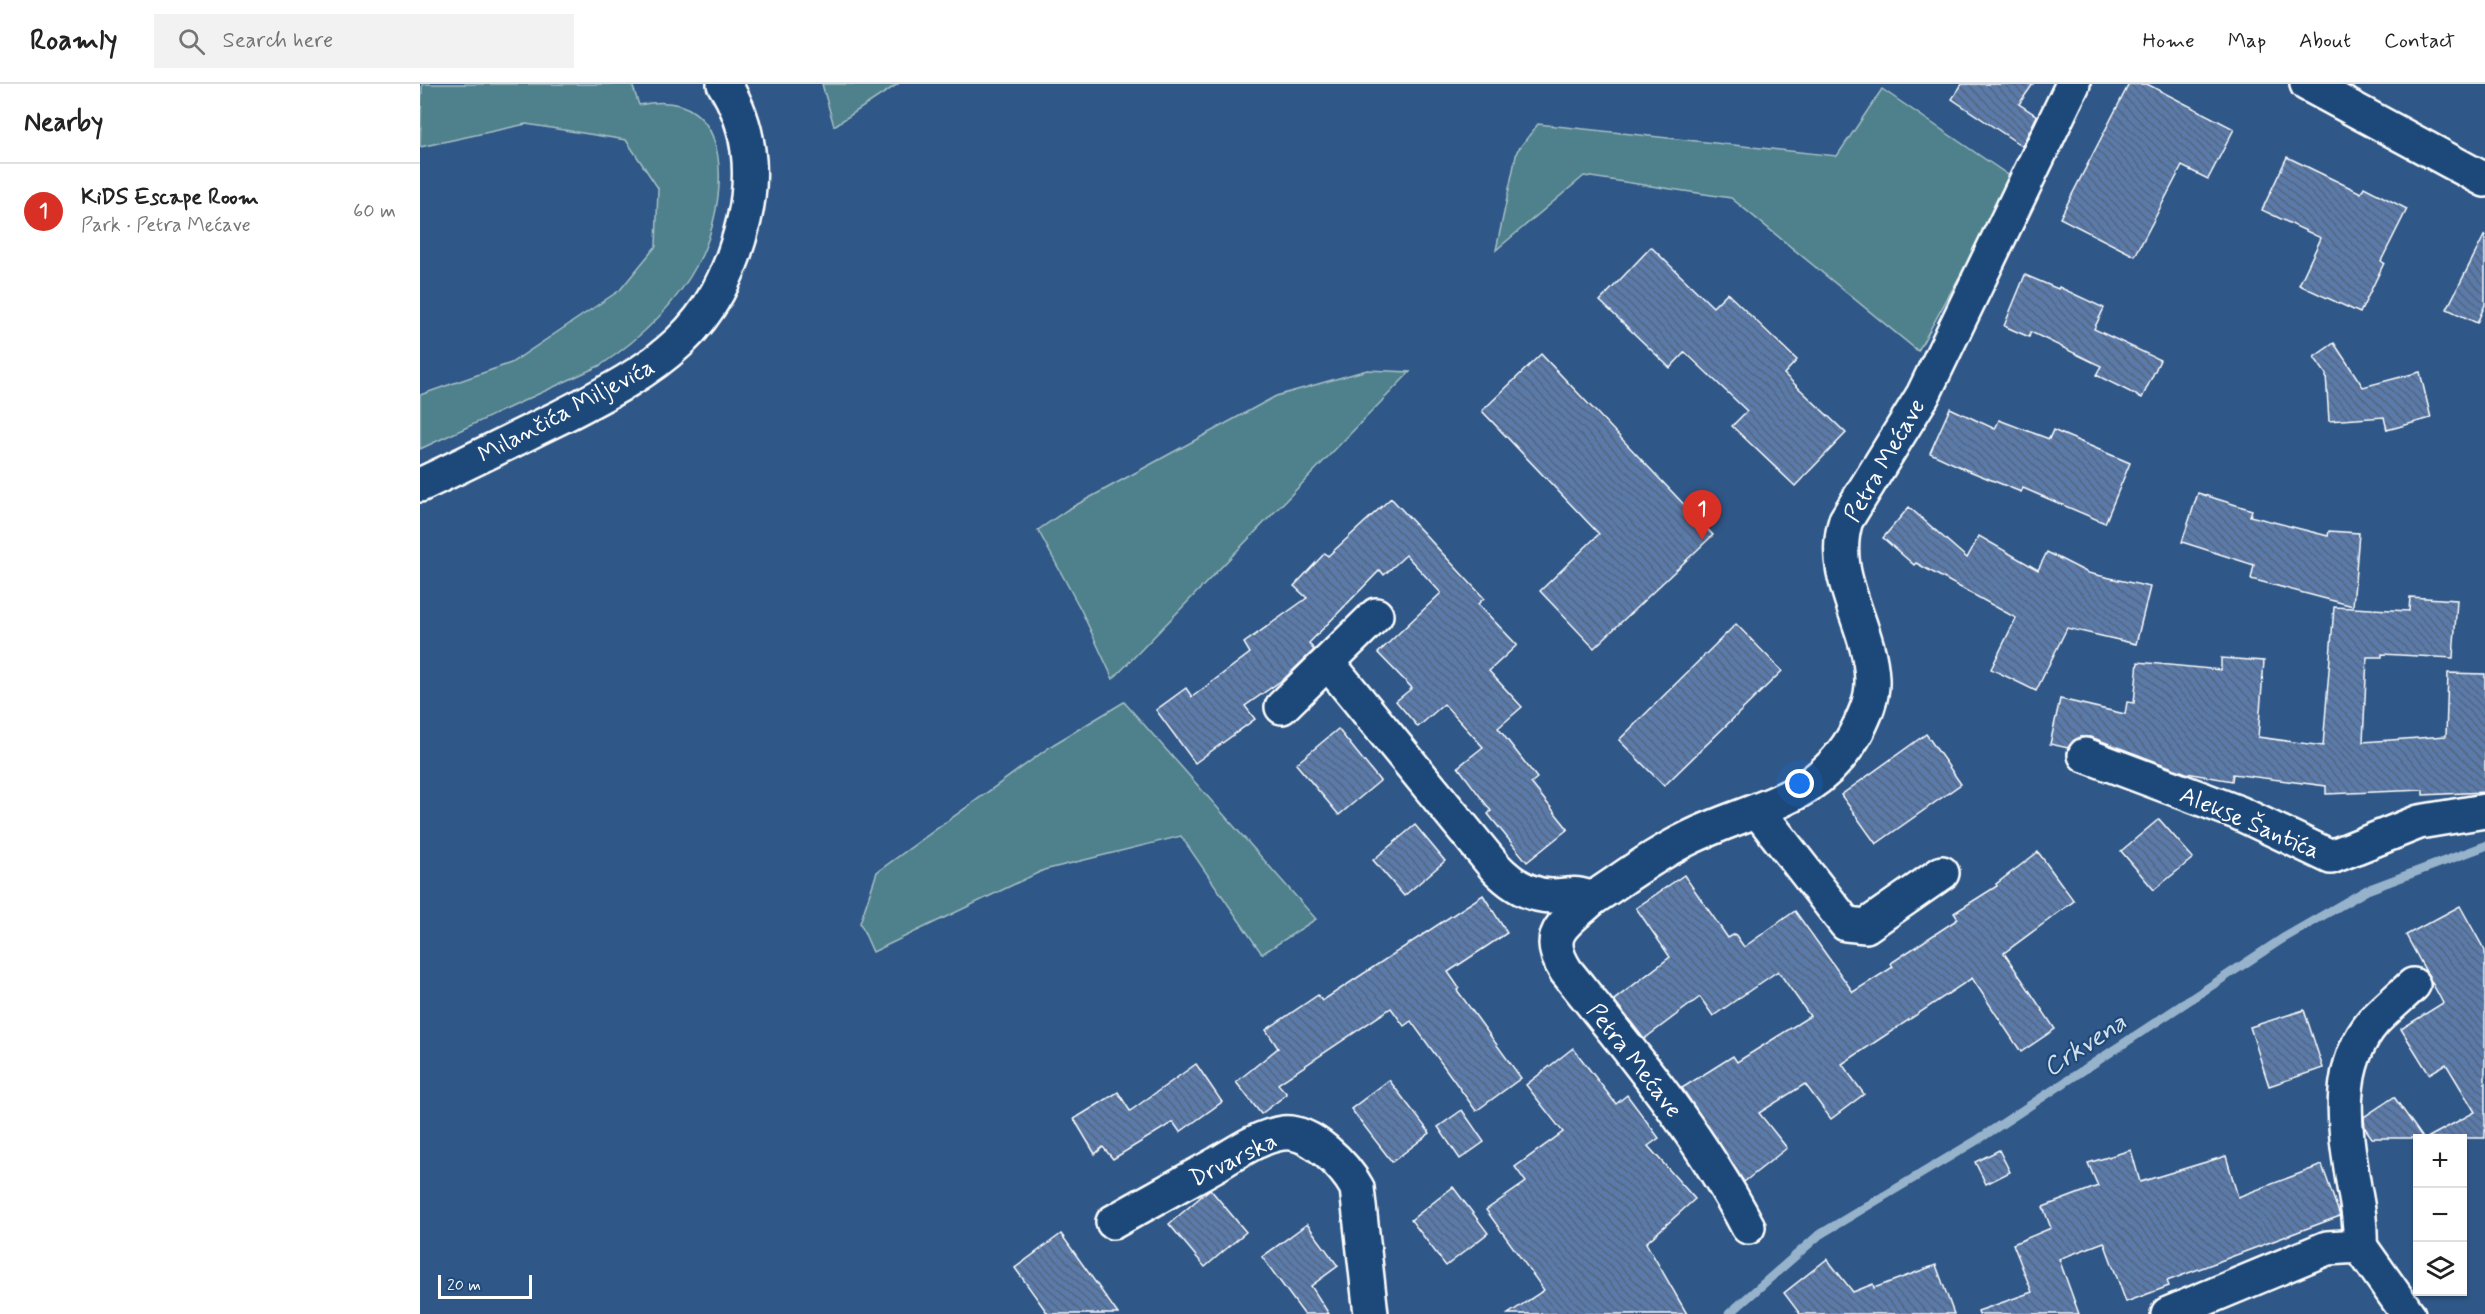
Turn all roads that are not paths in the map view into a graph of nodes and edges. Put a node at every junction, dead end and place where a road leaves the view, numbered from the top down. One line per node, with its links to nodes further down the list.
1 (724, 84): 5 (street, Milančića Miljevića)
2 (2073, 84): 10 (street, Petra Mećave)
3 (2307, 84): 4 (street)
4 (2485, 180)
5 (420, 485)
6 (1376, 615): 7 (street)
7 (1328, 663): 8 (street); 13 (street)
8 (1282, 707)
9 (2085, 755): 11 (street, Alekse Šantića)
10 (1758, 811): 12 (street); 13 (street, Petra Mećave)
11 (2485, 811)
12 (1942, 873)
13 (1592, 899): 16 (street, Petra Mećave)
14 (2413, 986): 17 (street)
15 (1113, 1222): 18 (street, Drvarska)
16 (1748, 1227)
17 (2360, 1246): 19 (street); 20 (street)
18 (1371, 1314)
19 (2168, 1314)
20 (2408, 1314)

